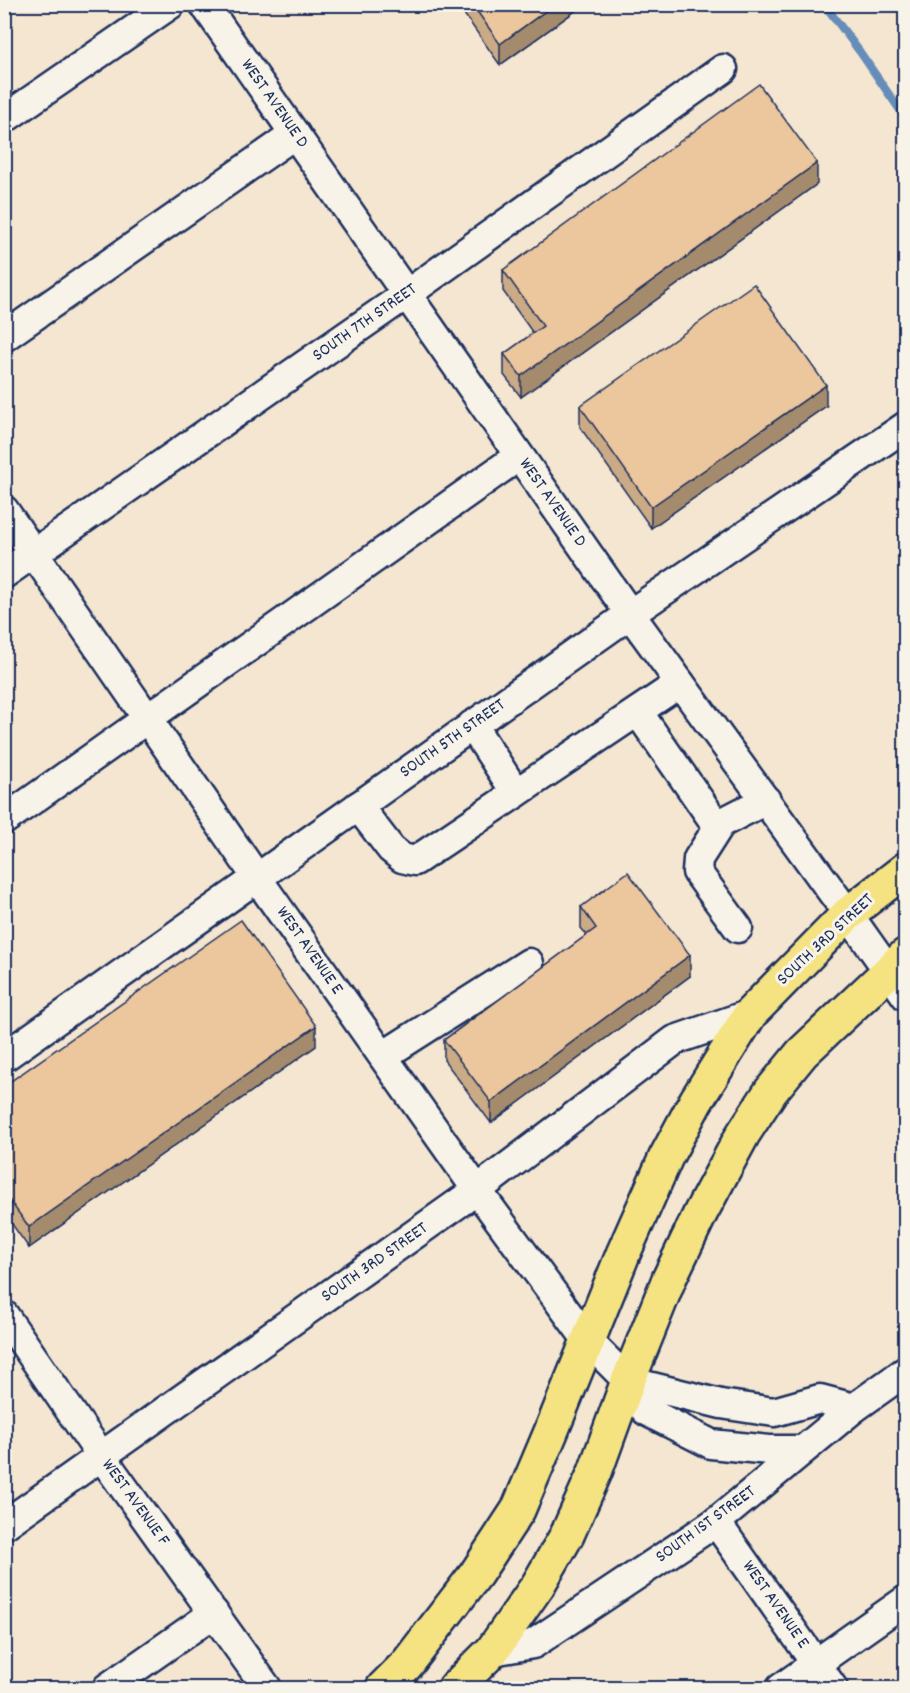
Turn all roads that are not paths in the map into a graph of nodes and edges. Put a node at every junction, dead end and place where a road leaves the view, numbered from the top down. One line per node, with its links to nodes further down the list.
1 (171, 4): 4 (street)
2 (204, 4): 5 (street, WEST AVENUE D)
3 (723, 69): 6 (street, SOUTH 7TH STREET)
4 (4, 119)
5 (295, 134): 6 (street, WEST AVENUE D); 7 (street)
6 (407, 294): 9 (street, WEST AVENUE D); 11 (street, SOUTH 7TH STREET)
7 (4, 337)
8 (906, 426): 13 (street, SOUTH 5TH STREET)
9 (519, 456): 13 (street, WEST AVENUE D); 16 (street)
10 (4, 510): 11 (street, WEST AVENUE E)
11 (34, 553): 12 (street, SOUTH 7TH STREET); 16 (street, WEST AVENUE E)
12 (4, 574)
13 (630, 614): 14 (street, WEST AVENUE D); 17 (street, SOUTH 5TH STREET)
14 (680, 683): 15 (street); 19 (street, WEST AVENUE D)
15 (638, 712): 18 (street); 22 (street)
16 (148, 718): 21 (street); 24 (street, WEST AVENUE E)
17 (472, 725): 18 (street); 20 (street, SOUTH 5TH STREET)
18 (516, 794): 20 (street)
19 (766, 800): 22 (street); 25 (street, WEST AVENUE D)
20 (358, 806): 24 (street, SOUTH 5TH STREET)
21 (4, 819)
22 (721, 823): 26 (street)
23 (906, 869): 25 (main road, SOUTH 3RD STREET)
24 (257, 878): 30 (street, WEST AVENUE E); 31 (street, SOUTH 5TH STREET)
25 (848, 914): 28 (street, WEST AVENUE D); 29 (main road, SOUTH 3RD STREET)
26 (738, 928)
27 (529, 963): 30 (street)
28 (900, 974): 36 (main road)
29 (750, 1014): 32 (street, SOUTH 3RD STREET); 34 (main road, SOUTH 3RD STREET)
30 (383, 1056): 32 (street, WEST AVENUE E)
31 (4, 1057)
32 (477, 1190): 34 (street, WEST AVENUE E); 39 (street, SOUTH 3RD STREET)
33 (4, 1315): 39 (street, WEST AVENUE F)
34 (588, 1341): 36 (street, WEST AVENUE E); 48 (main road)
35 (906, 1371): 37 (street, SOUTH 1ST STREET)
36 (628, 1381): 37 (street); 38 (street, WEST AVENUE E); 44 (main road)
37 (854, 1408): 38 (street, SOUTH 1ST STREET)
38 (802, 1450): 40 (street, SOUTH 1ST STREET)
39 (102, 1457): 41 (street, SOUTH 3RD STREET); 43 (street, WEST AVENUE F)
40 (716, 1522): 44 (street, SOUTH 1ST STREET); 45 (street, WEST AVENUE E)
41 (4, 1525)
42 (906, 1600): 45 (street)
43 (214, 1613): 46 (street); 47 (street, WEST AVENUE F)
44 (492, 1652): 49 (main road)
45 (816, 1664): 50 (street); 51 (street, WEST AVENUE E)
46 (107, 1689)
47 (267, 1689)
48 (383, 1689)
49 (455, 1689)
50 (781, 1689)
51 (833, 1689)

